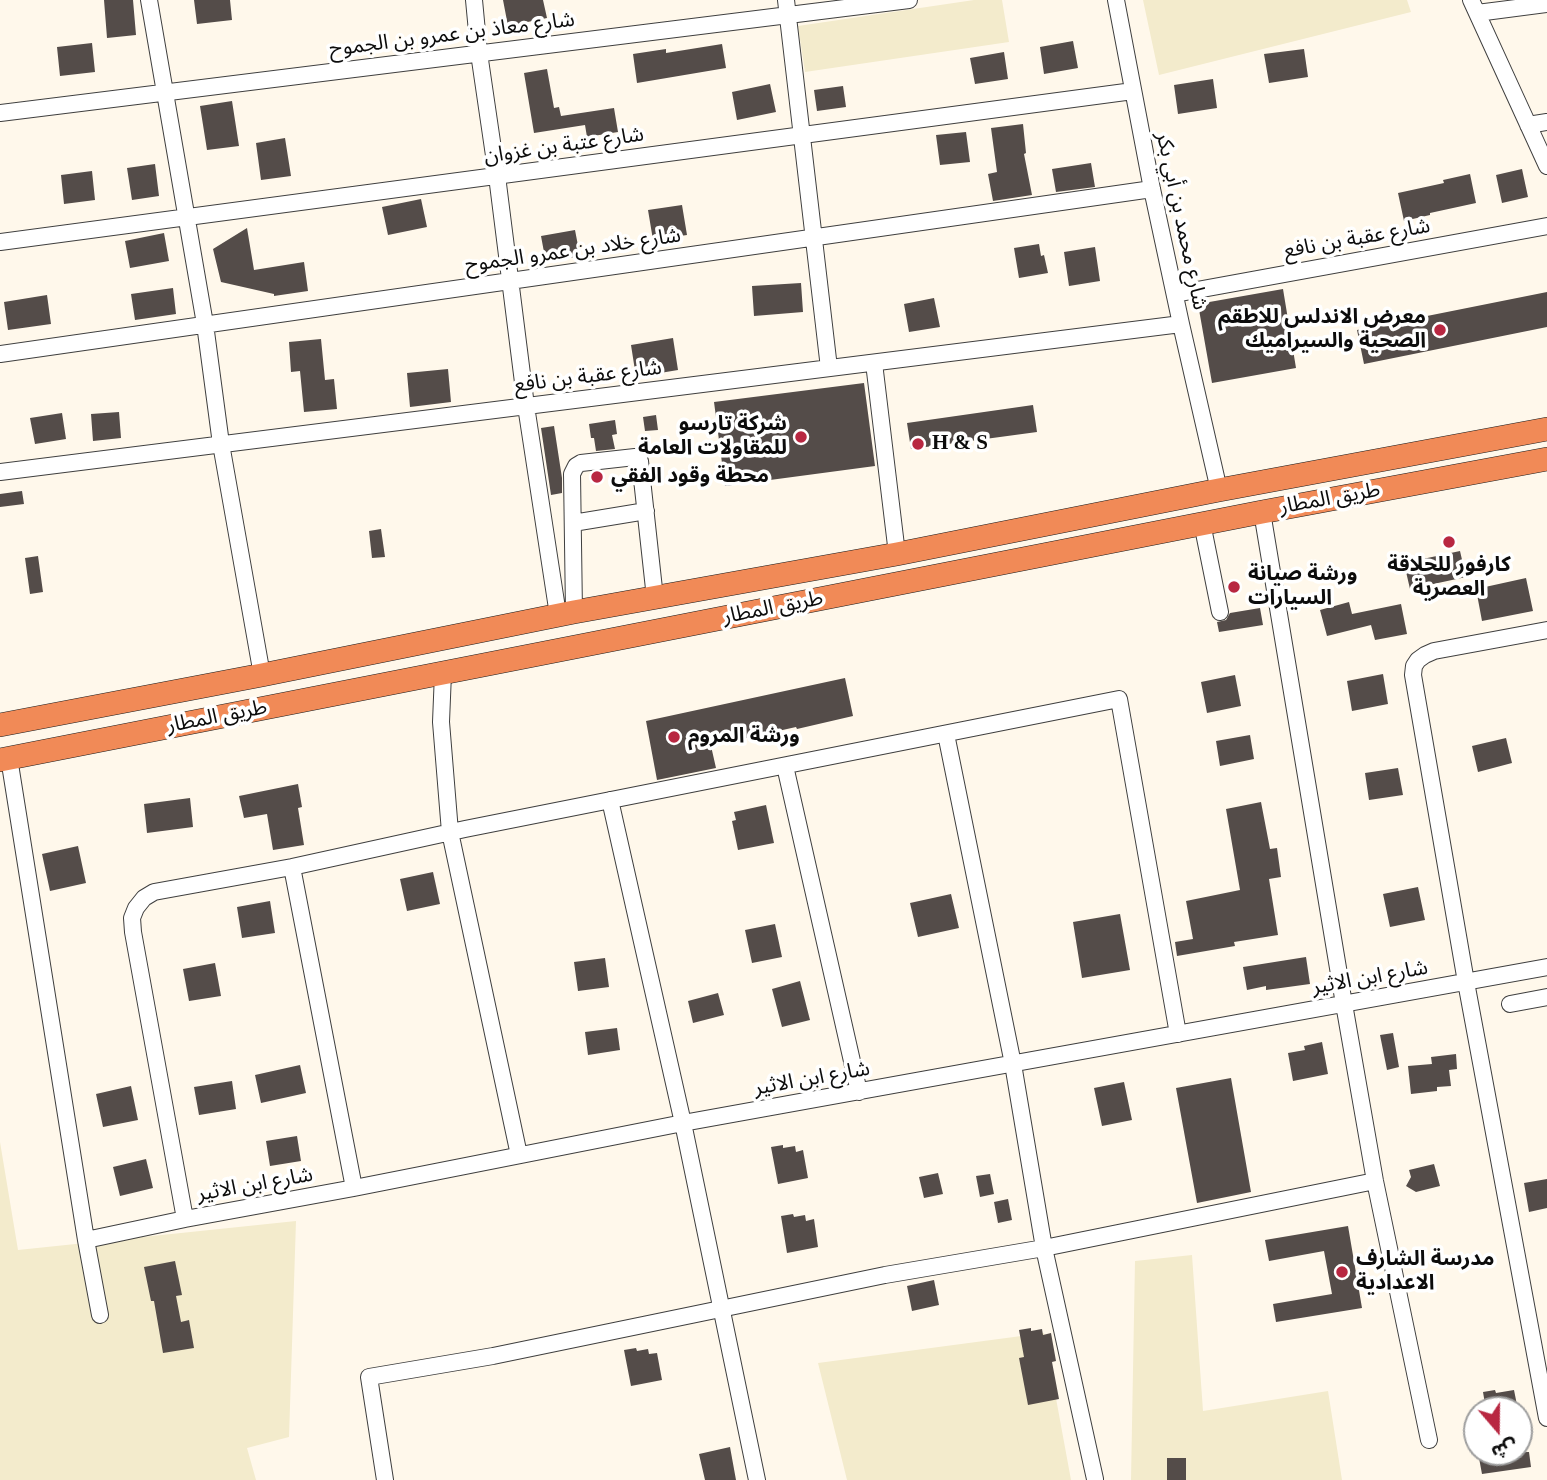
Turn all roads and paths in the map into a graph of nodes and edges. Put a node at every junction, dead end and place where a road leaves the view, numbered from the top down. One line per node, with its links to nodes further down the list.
1 (149, 0): 10 (street)
2 (474, 0): 8 (street)
3 (909, 0): 7 (street, شارع معاذ بن عمرو بن الجموح)
4 (1116, 0): 9 (street, شارع محمد بن أبي بكر)
5 (1547, 4): 6 (street)
6 (1474, 6): 13 (street)
7 (787, 8): 8 (street, شارع معاذ بن عمرو بن الجموح); 14 (street)
8 (479, 53): 10 (street, شارع معاذ بن عمرو بن الجموح); 16 (street)
9 (1133, 91): 14 (street, شارع عتبة بن غزوان); 17 (street, شارع محمد بن أبي بكر)
10 (165, 92): 11 (street, شارع معاذ بن عمرو بن الجموح); 18 (street)
11 (0, 113)
12 (1547, 122): 13 (street)
13 (1528, 125): 15 (street)
14 (803, 135): 16 (street, شارع عتبة بن غزوان); 20 (street)
15 (1547, 166)
16 (497, 176): 18 (street, شارع عتبة بن غزوان); 22 (street)
17 (1152, 189): 20 (street, شارع خلاد بن عمرو الجموح); 23 (street, شارع محمد بن أبي بكر)
18 (186, 217): 21 (street, شارع عتبة بن غزوان); 24 (street)
19 (1547, 226): 23 (street, شارع عقبة بن نافع)
20 (814, 237): 22 (street, شارع خلاد بن عمرو الجموح); 28 (street)
21 (0, 242)
22 (509, 281): 24 (street, شارع خلاد بن عمرو الجموح); 29 (street)
23 (1175, 294): 25 (street, شارع محمد بن أبي بكر)
24 (205, 324): 26 (street, شارع خلاد بن عمرو الجموح); 31 (street)
25 (1181, 324): 27 (street, شارع عقبة بن نافع); 34 (street, شارع محمد بن أبي بكر)
26 (0, 354)
27 (874, 363): 28 (street, شارع عقبة بن نافع); 39 (street)
28 (829, 368): 29 (street, شارع عقبة بن نافع)
29 (526, 406): 31 (street, شارع عقبة بن نافع); 42 (street)
30 (1547, 429): 34 (highway, طريق المطار)
31 (221, 444): 33 (street, شارع عقبة بن نافع); 45 (street)
32 (1547, 460): 36 (highway, طريق المطار)
33 (0, 472)
34 (1219, 490): 39 (highway, طريق المطار)
35 (646, 511): 37 (street); 37 (street); 40 (street)
36 (1262, 512): 38 (highway, طريق المطار); 56 (street)
37 (573, 523): 42 (street)
38 (1202, 523): 41 (street); 44 (highway, طريق المطار)
39 (897, 554): 40 (highway, طريق المطار)
40 (655, 598): 42 (highway, طريق المطار)
41 (1220, 612)
42 (566, 614): 45 (highway, طريق المطار)
43 (1547, 630): 54 (street)
44 (443, 673): 48 (highway, طريق المطار); 51 (street)
45 (262, 675): 46 (highway, طريق المطار)
46 (0, 724)
47 (946, 734): 49 (street); 58 (street); 59 (street)
48 (4, 759): 66 (street)
49 (785, 766): 50 (street); 60 (street)
50 (610, 800): 51 (street); 61 (street)
51 (450, 832): 52 (street); 62 (street)
52 (292, 867): 64 (street); 65 (street)
53 (1547, 967): 54 (street, شارع ابن الاثير)
54 (1466, 982): 56 (street, شارع ابن الاثير); 70 (street)
55 (1547, 997): 57 (street)
56 (1344, 1004): 58 (street, شارع ابن الاثير); 63 (street)
57 (1510, 1004)
58 (1178, 1034): 59 (street, شارع ابن الاثير)
59 (1013, 1064): 60 (street, شارع ابن الاثير); 67 (street)
60 (859, 1092): 61 (street, شارع ابن الاثير)
61 (683, 1123): 62 (street, شارع ابن الاثير); 68 (street)
62 (519, 1155): 64 (street, شارع ابن الاثير)
63 (1376, 1181): 67 (street); 71 (street)
64 (354, 1188): 65 (street, شارع ابن الاثير)
65 (184, 1219): 66 (street, شارع ابن الاثير)
66 (86, 1240): 69 (street)
67 (1044, 1248): 68 (street); 72 (street)
68 (722, 1309): 73 (street); 74 (street)
69 (100, 1315)
70 (1547, 1418)
71 (1429, 1440)
72 (1095, 1479)
73 (384, 1480)
74 (757, 1480)

